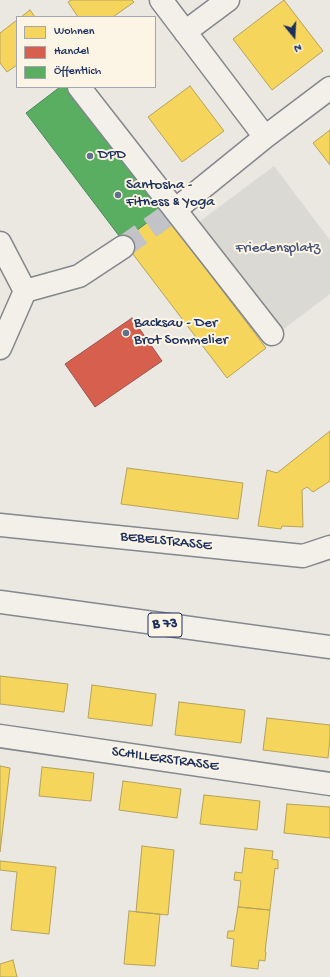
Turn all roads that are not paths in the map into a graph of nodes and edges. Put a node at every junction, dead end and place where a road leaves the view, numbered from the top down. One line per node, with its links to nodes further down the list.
1 (161, 0): 3 (street)
2 (228, 0): 3 (street)
3 (185, 32): 6 (street)
4 (80, 88): 7 (street)
5 (330, 88): 6 (street)
6 (265, 137): 7 (street)
7 (175, 210): 11 (street)
8 (0, 243): 10 (street)
9 (123, 247): 10 (street)
10 (25, 291): 12 (street)
11 (272, 334)
12 (0, 348)
13 (0, 526): 14 (street, BEBELSTRASSE)
14 (330, 547)
15 (0, 602): 16 (street, B 73)
16 (330, 647)
17 (0, 736): 18 (street, SCHILLERSTRASSE)
18 (330, 784)

